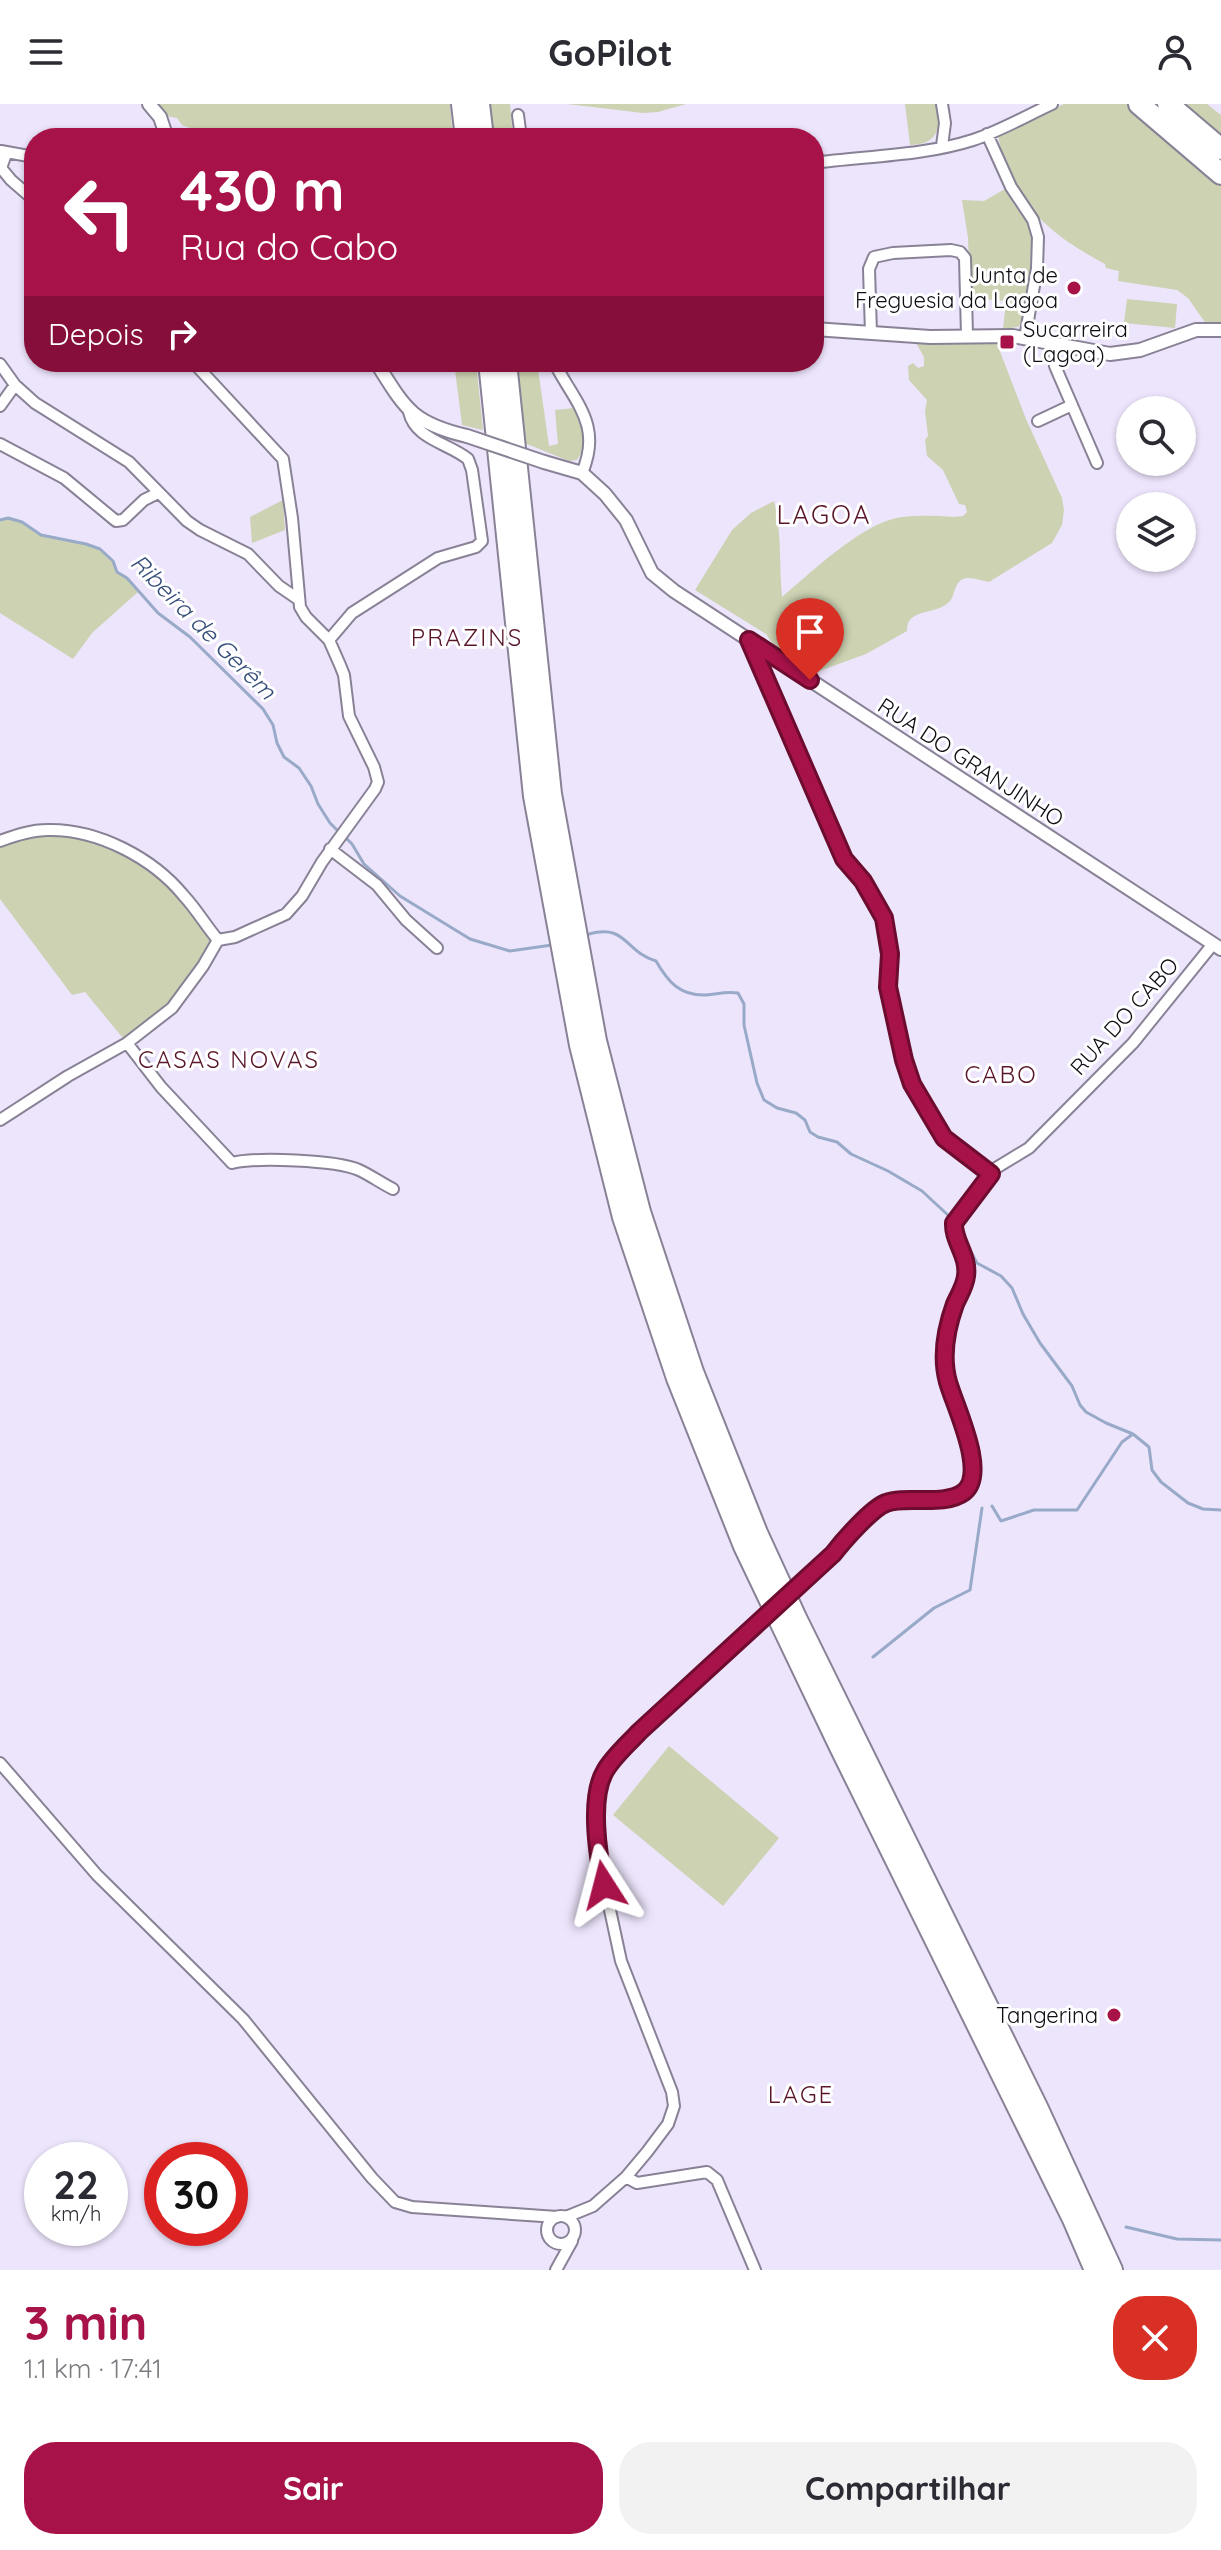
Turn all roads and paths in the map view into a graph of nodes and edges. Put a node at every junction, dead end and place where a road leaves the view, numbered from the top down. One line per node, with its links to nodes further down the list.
1 (149, 104): 9 (street)
2 (462, 104): 10 (highway)
3 (479, 104): 11 (highway)
4 (942, 104): 14 (street)
5 (1052, 104): 13 (street)
6 (1139, 104): 19 (highway)
7 (1168, 104): 15 (highway)
8 (518, 115): 12 (street)
9 (164, 128)
10 (465, 128)
11 (482, 128)
12 (520, 128)
13 (987, 134): 14 (street); 25 (street)
14 (942, 146): 18 (street)
15 (1221, 149)
16 (3, 152): 17 (street); 20 (street)
17 (24, 155)
18 (824, 162)
19 (1221, 174)
20 (24, 191)
21 (824, 330): 23 (street)
22 (1221, 330): 26 (street)
23 (871, 333): 24 (street); 24 (street)
24 (967, 335): 25 (street)
25 (1025, 338): 26 (street)
26 (1054, 345): 34 (street)
27 (1, 367): 33 (street)
28 (202, 372): 42 (street)
29 (383, 372): 36 (street)
30 (490, 372): 45 (highway)
31 (507, 372): 45 (highway)
32 (560, 372): 40 (street)
33 (15, 385): 35 (street); 41 (street)
34 (1072, 405): 37 (street); 39 (street)
35 (0, 406)
36 (409, 412): 40 (street, bridge); 43 (street)
37 (1038, 421)
38 (0, 444): 41 (street)
39 (1097, 463)
40 (582, 473): 44 (street, RUA DO GRANJINHO)
41 (158, 493): 42 (street)
42 (298, 599): 43 (street)
43 (329, 640): 47 (street)
44 (749, 640): 49 (street, RUA DO GRANJINHO); 54 (street)
45 (543, 795): 52 (highway)
46 (0, 841): 48 (street)
47 (330, 849): 48 (street); 50 (street)
48 (218, 940): 51 (street)
49 (1218, 946): 54 (street, RUA DO CABO)
50 (437, 948)
51 (127, 1043): 53 (street); 55 (street)
52 (588, 1043): 65 (highway); 66 (highway)
53 (0, 1120)
54 (991, 1174): 57 (street, RUA DO CABO, bridge)
55 (393, 1189)
56 (0, 1763): 59 (street)
57 (626, 2177): 58 (street); 64 (street)
58 (593, 2206): 60 (street); 61 (street)
59 (527, 2216): 60 (street); 62 (street)
60 (561, 2217): 61 (street); 62 (street)
61 (574, 2236): 62 (street); 63 (street)
62 (550, 2239): 63 (street)
63 (557, 2268)
64 (755, 2270)
65 (1095, 2270)
66 (1112, 2270)

